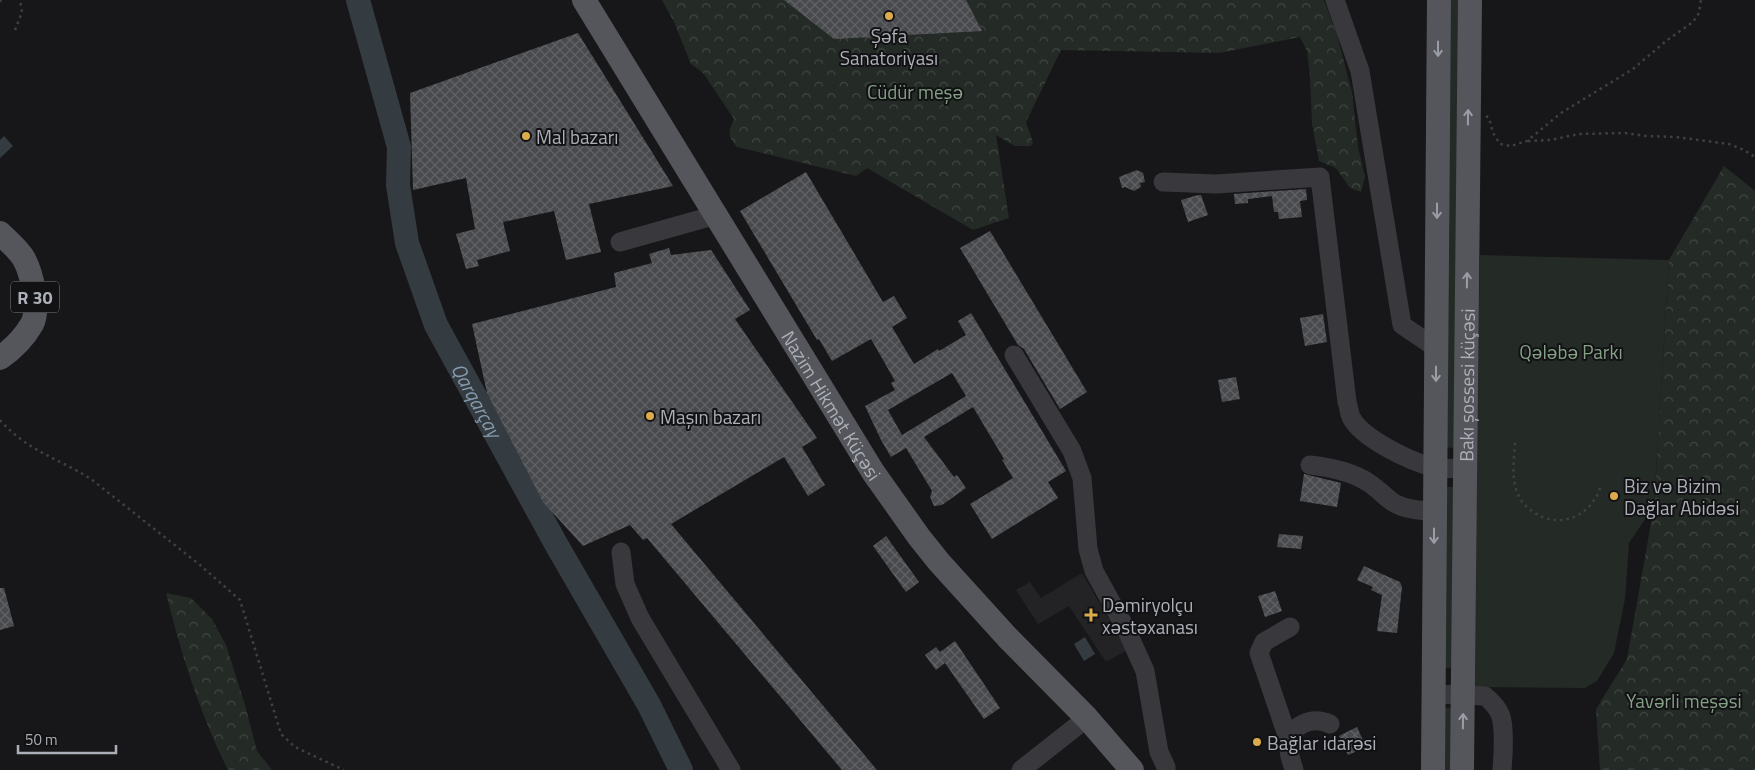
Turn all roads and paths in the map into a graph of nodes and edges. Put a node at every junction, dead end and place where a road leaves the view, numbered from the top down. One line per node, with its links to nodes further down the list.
1 (20, 0): 7 (path)
2 (584, 0): 12 (main road, Nazim Hikmət Küçəsi)
3 (1335, 0): 15 (street)
4 (1439, 0): 15 (main road, Bakı şossesi küçəsi, one-way to 15)
5 (1470, 0): 8 (main road, Bakı şossesi küçəsi)
6 (1701, 0): 9 (path)
7 (15, 30)
8 (1468, 103): 9 (path); 22 (main road, Bakı şossesi küçəsi, one-way to 8)
9 (1527, 141): 10 (path)
10 (1755, 157)
11 (1163, 182): 21 (street)
12 (716, 215): 14 (street); 29 (main road, Nazim Hikmət Küçəsi)
13 (0, 234): 17 (main road, R 30)
14 (620, 242)
15 (1436, 348): 21 (main road, Bakı şossesi küçəsi, one-way to 21)
16 (1014, 355): 36 (street)
17 (0, 358)
18 (0, 420): 32 (path)
19 (1515, 443): 23 (path)
20 (1310, 465): 24 (street)
21 (1435, 468): 22 (street); 24 (main road, Bakı şossesi küçəsi)
22 (1464, 468): 28 (main road, Bakı şossesi küçəsi)
23 (1600, 488)
24 (1435, 512): 27 (main road, Bakı şossesi küçəsi, one-way to 27)
25 (620, 552): 33 (street)
26 (1290, 627): 31 (street)
27 (1433, 694): 28 (street); 38 (main road, Bakı şossesi küçəsi)
28 (1463, 694): 39 (main road, Bakı şossesi küçəsi, one-way to 28); 40 (street)
29 (1088, 718): 34 (street); 35 (main road, Nazim Hikmət Küçəsi)
30 (1330, 724): 31 (street)
31 (1289, 741): 37 (street)
32 (344, 770)
33 (731, 770)
34 (1021, 770)
35 (1132, 770)
36 (1166, 770)
37 (1294, 770)
38 (1433, 770)
39 (1462, 770)
40 (1502, 770)

